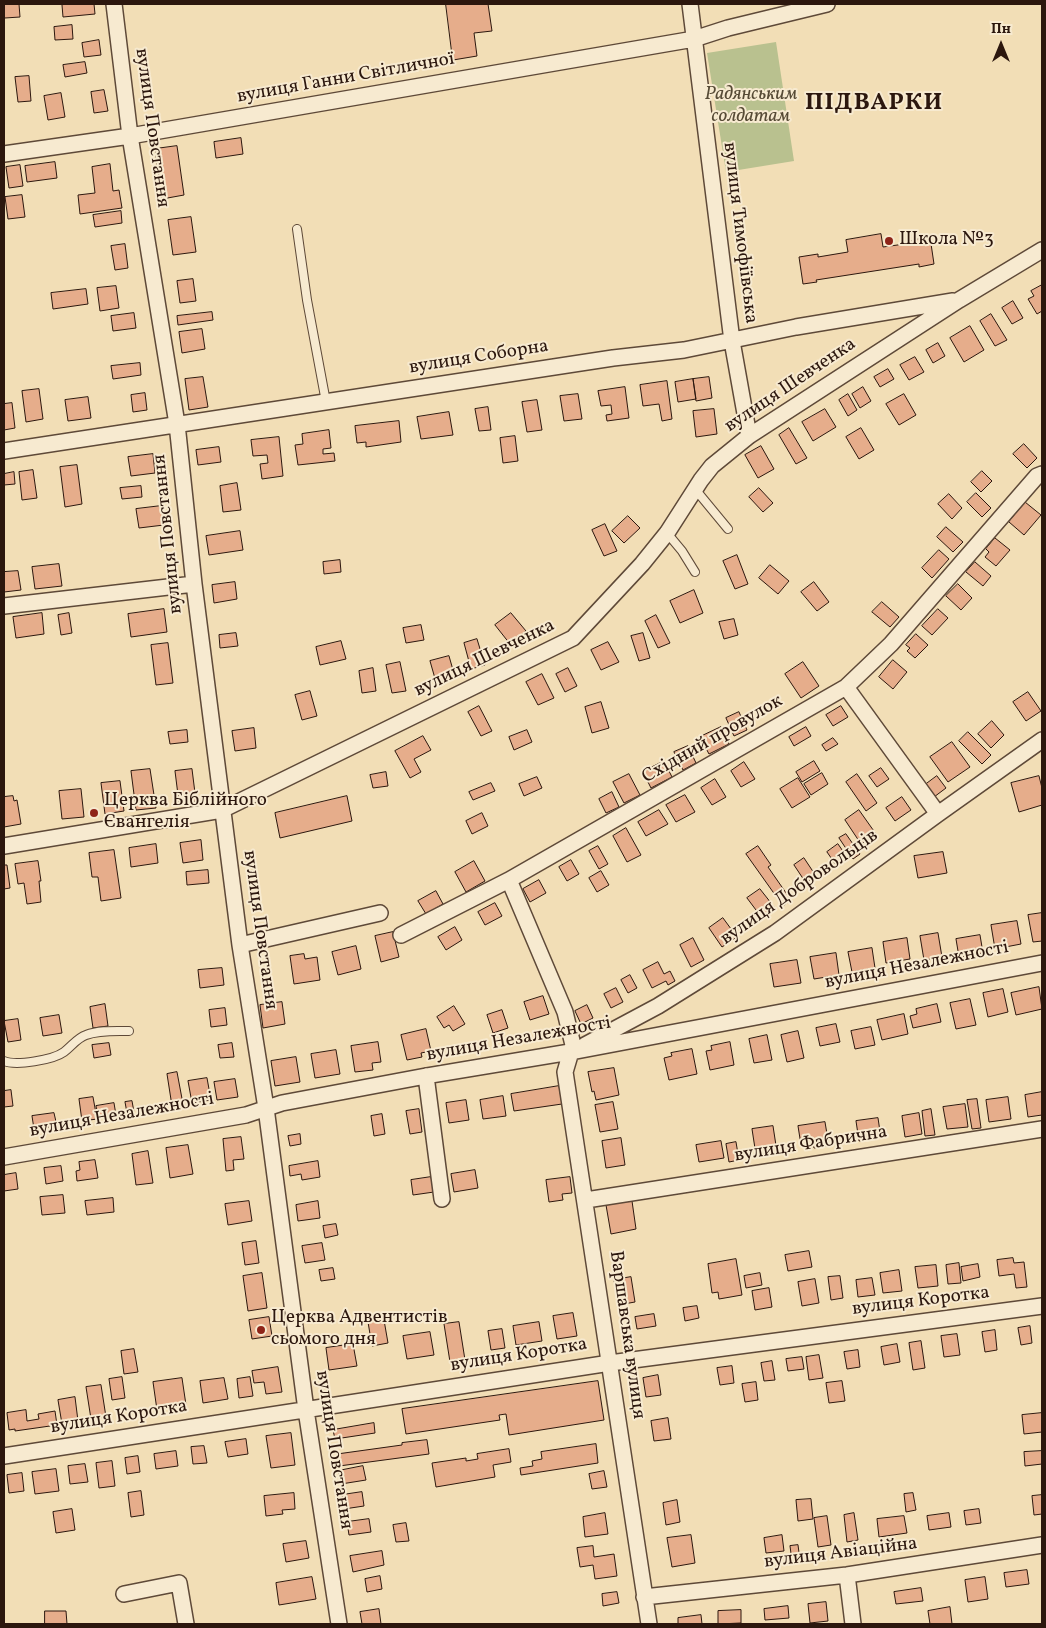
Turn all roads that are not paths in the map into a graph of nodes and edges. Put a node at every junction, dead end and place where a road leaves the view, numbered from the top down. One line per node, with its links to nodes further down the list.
1 (114, 4): 5 (street, вулиця Повстання)
2 (690, 4): 4 (street, вулиця Тимофіївська)
3 (827, 4): 4 (street, вулиця Ганни Світличної)
4 (694, 40): 5 (street, вулиця Ганни Світличної); 10 (street, вулиця Тимофіївська)
5 (130, 136): 6 (street, вулиця Ганни Світличної); 12 (street, вулиця Повстання)
6 (4, 154)
7 (297, 229): 11 (lane)
8 (1042, 250): 9 (street, вулиця Шевченка)
9 (959, 300): 10 (street, вулиця Соборна); 13 (street, вулиця Шевченка)
10 (732, 341): 11 (street, вулиця Соборна); 13 (street, вулиця Тимофіївська)
11 (326, 402): 12 (street, вулиця Соборна)
12 (177, 424): 14 (street, вулиця Соборна); 20 (street, вулиця Повстання)
13 (749, 436): 16 (street, вулиця Шевченка)
14 (4, 451)
15 (1042, 474): 22 (street, Східний провулок)
16 (695, 489): 17 (lane); 18 (street, вулиця Шевченка)
17 (728, 529)
18 (667, 533): 19 (lane); 24 (street, вулиця Шевченка)
19 (695, 572)
20 (194, 584): 21 (street); 24 (street, вулиця Повстання)
21 (4, 606)
22 (846, 686): 25 (street); 27 (street, Східний провулок)
23 (1042, 740): 25 (street, вулиця Добровольців)
24 (222, 810): 26 (street, вулиця Шевченка); 30 (street, вулиця Повстання)
25 (938, 814): 33 (street, вулиця Добровольців)
26 (4, 846)
27 (509, 880): 29 (street, Східний провулок); 33 (street)
28 (380, 913): 30 (street)
29 (400, 934)
30 (240, 945): 36 (street, вулиця Повстання)
31 (1042, 962): 33 (street, вулиця Незалежності)
32 (129, 1030): 34 (lane)
33 (570, 1052): 35 (street, вулиця Незалежності); 40 (street, Варшавська вулиця)
34 (4, 1060)
35 (426, 1076): 36 (street, вулиця Незалежності); 39 (street)
36 (266, 1108): 38 (street, вулиця Незалежності); 43 (street, вулиця Повстання)
37 (1042, 1129): 40 (street, вулиця Фабрична)
38 (4, 1157)
39 (442, 1198)
40 (586, 1200): 42 (street, Варшавська вулиця)
41 (1042, 1306): 42 (street, вулиця Коротка)
42 (610, 1362): 43 (street, вулиця Коротка); 48 (street, Варшавська вулиця)
43 (306, 1410): 44 (street, вулиця Коротка); 50 (street, вулиця Повстання)
44 (4, 1456)
45 (1042, 1545): 46 (street, вулиця Авіаційна)
46 (847, 1575): 48 (street, вулиця Авіаційна); 52 (street)
47 (124, 1594): 49 (street)
48 (644, 1597): 51 (street, Варшавська вулиця)
49 (186, 1624)
50 (339, 1624)
51 (649, 1624)
52 (853, 1624)

